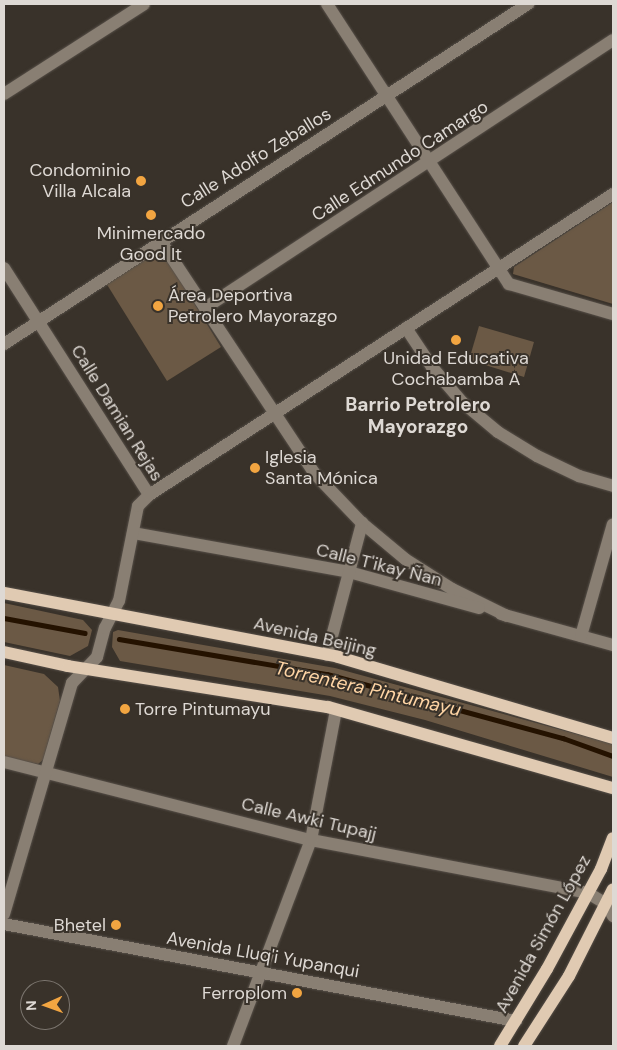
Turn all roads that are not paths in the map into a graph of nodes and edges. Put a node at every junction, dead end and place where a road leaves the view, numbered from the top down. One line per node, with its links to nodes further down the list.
1 (144, 4): 5 (street)
2 (327, 4): 6 (street)
3 (528, 4): 6 (street, Calle Adolfo Zeballos)
4 (613, 40): 7 (street, Calle Edmundo Camargo)
5 (4, 94)
6 (388, 96): 7 (street); 9 (street, Calle Adolfo Zeballos)
7 (432, 162): 10 (street); 12 (street, Calle Edmundo Camargo)
8 (613, 194): 10 (street)
9 (160, 240): 12 (street); 14 (street, Calle Adolfo Zeballos)
10 (499, 267): 13 (street); 15 (street)
11 (4, 268): 14 (street, Calle Damian Rejas)
12 (205, 308): 17 (street)
13 (613, 314)
14 (39, 321): 16 (street, Calle Adolfo Zeballos); 19 (street, Calle Damian Rejas)
15 (406, 328): 17 (street); 18 (street)
16 (4, 344)
17 (274, 416): 19 (street); 20 (street)
18 (613, 486)
19 (149, 494): 22 (street, Calle Damian Rejas)
20 (362, 523): 23 (street); 26 (street)
21 (613, 524): 27 (street)
22 (132, 534): 23 (street, Calle T'ikay Ñan); 25 (street, Calle Damian Rejas)
23 (349, 572): 26 (street, Calle T'ikay Ñan); 30 (street)
24 (4, 593): 25 (main road, Avenida Beijing)
25 (113, 614): 30 (main road, Avenida Beijing); 31 (street, Calle Damian Rejas)
26 (507, 616): 27 (street, Calle T'ikay Ñan)
27 (581, 636): 28 (street, Calle T'ikay Ñan)
28 (613, 646)
29 (4, 652): 31 (main road)
30 (327, 655): 33 (main road, Avenida Beijing)
31 (88, 668): 32 (main road); 35 (street, Calle Damian Rejas)
32 (336, 710): 36 (main road); 38 (street)
33 (613, 738)
34 (4, 762): 35 (street, Calle Awki Tupajj)
35 (46, 773): 38 (street, Calle Awki Tupajj); 42 (street, Calle Damian Rejas)
36 (613, 788)
37 (613, 838): 40 (main road, Avenida Simón López)
38 (311, 840): 40 (street, Calle Awki Tupajj); 45 (street)
39 (613, 889): 41 (main road)
40 (588, 893): 41 (street, Calle Awki Tupajj); 46 (main road, Avenida Simón López)
41 (606, 904): 43 (street); 49 (main road)
42 (4, 914)
43 (613, 916)
44 (4, 924): 45 (street, Avenida Lluq'i Yupanqui)
45 (263, 973): 46 (street, Avenida Lluq'i Yupanqui); 47 (street)
46 (516, 1021): 48 (main road, Avenida Simón López)
47 (233, 1046)
48 (500, 1046)
49 (524, 1046)

